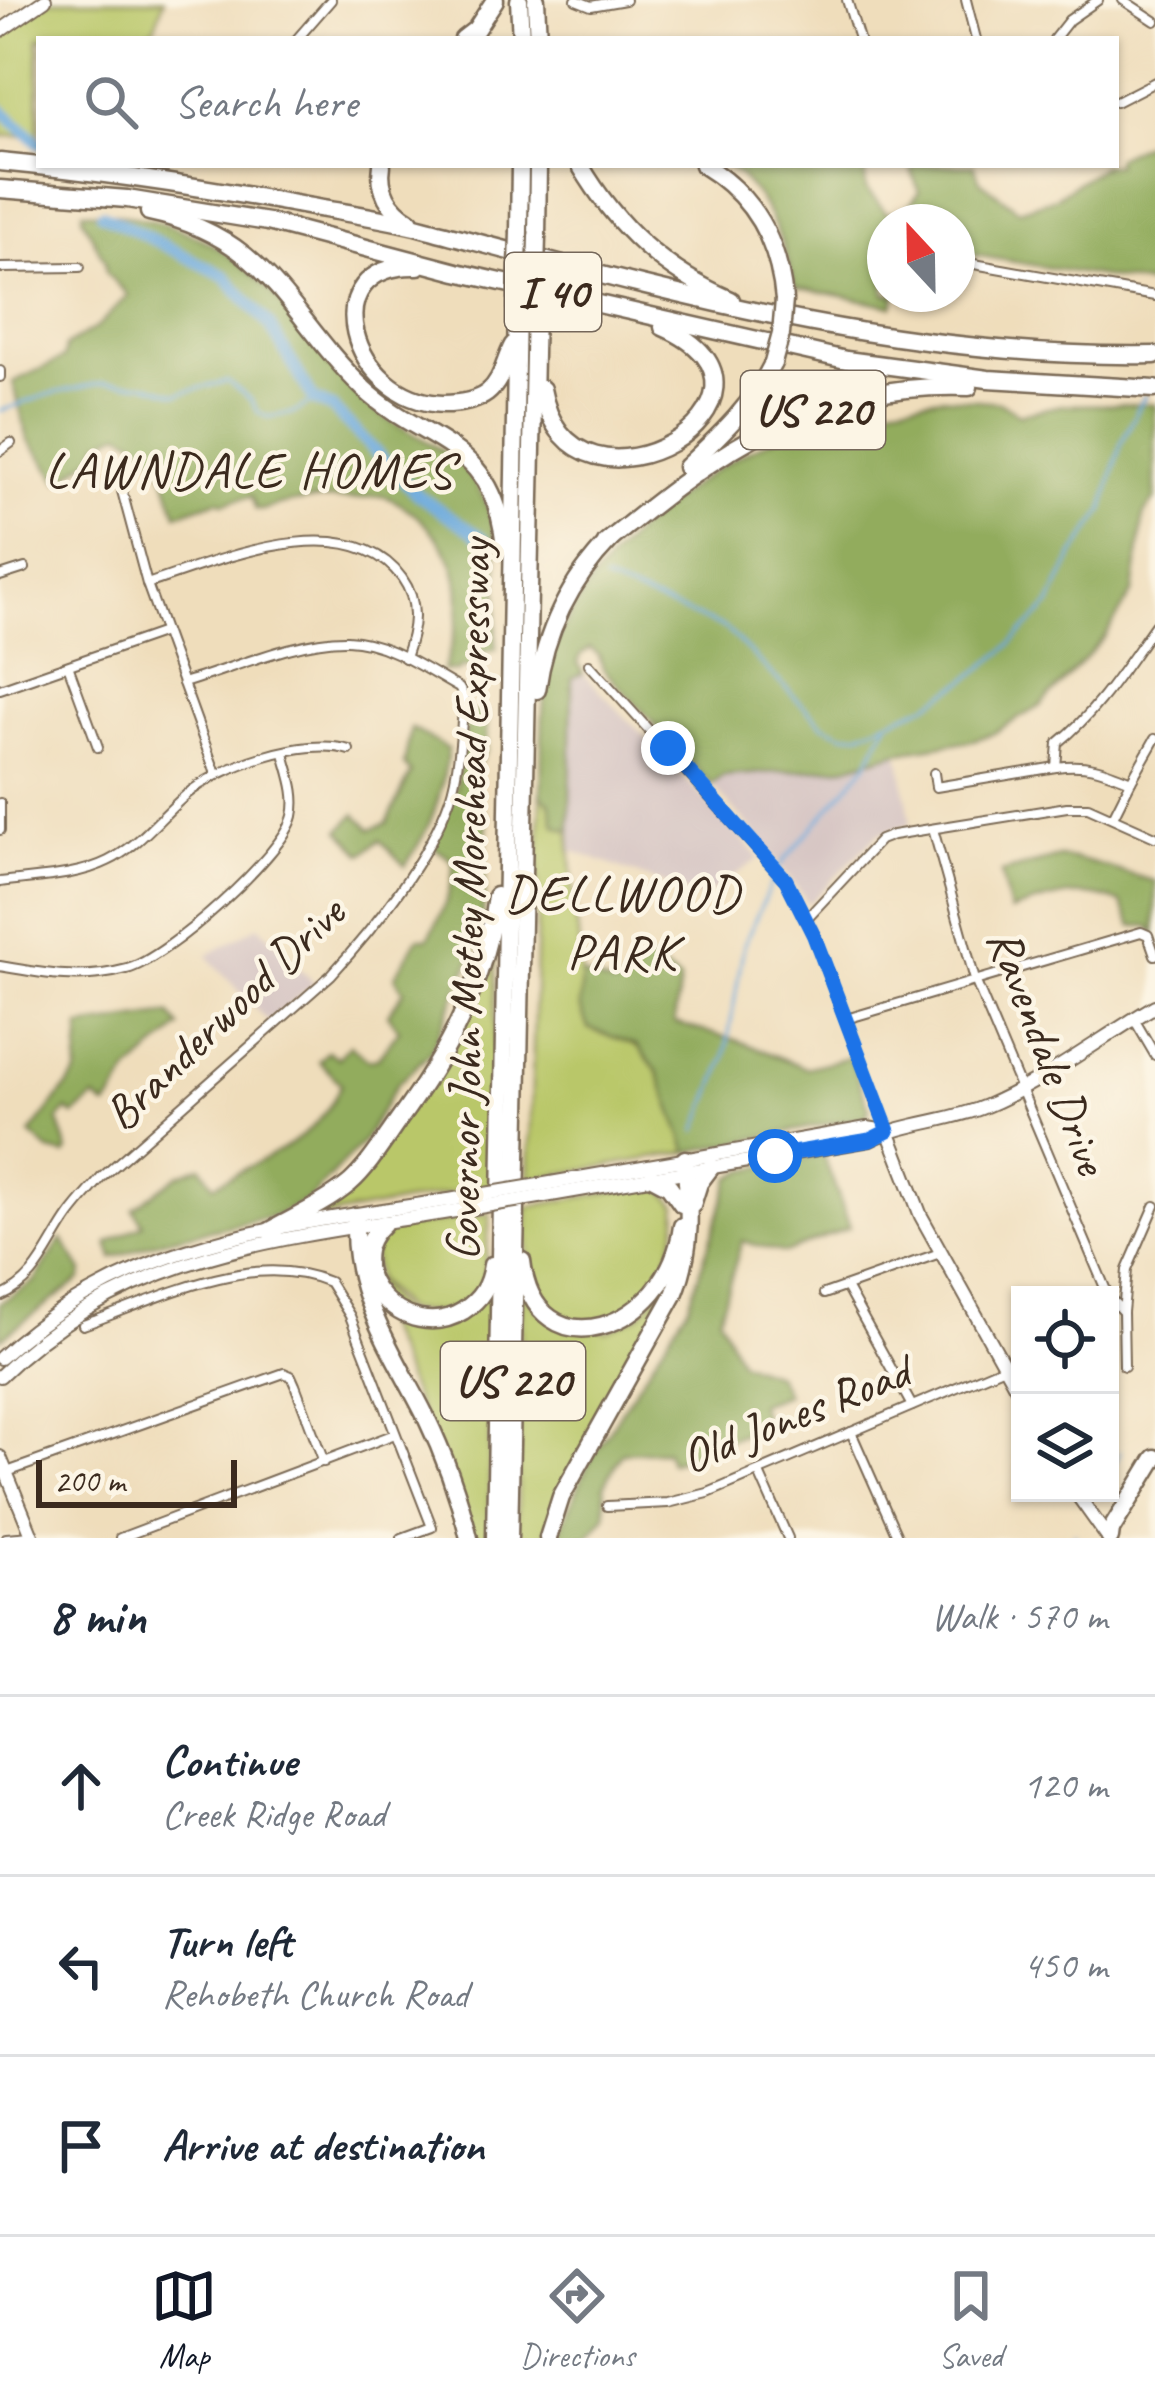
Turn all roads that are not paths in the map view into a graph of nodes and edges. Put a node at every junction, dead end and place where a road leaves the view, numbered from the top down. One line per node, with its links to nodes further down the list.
1 (45, 0): 13 (main road)
2 (331, 0): 14 (street)
3 (495, 0): 15 (highway)
4 (519, 0): 16 (highway)
5 (536, 0): 17 (highway)
6 (576, 0): 7 (street)
7 (625, 0)
8 (847, 0): 18 (street)
9 (966, 0): 19 (street)
10 (1098, 0): 20 (street)
11 (1123, 0): 12 (street)
12 (1155, 21)
13 (0, 31)
14 (300, 36)
15 (467, 36)
16 (521, 36)
17 (538, 36)
18 (858, 36)
19 (975, 36)
20 (1056, 36)
21 (1155, 82): 22 (street)
22 (1119, 100)
23 (36, 160): 24 (highway)
24 (0, 161): 25 (highway, I 40)
25 (36, 165)
26 (61, 168): 36 (highway, I 40)
27 (382, 168): 36 (highway)
28 (510, 168): 34 (highway)
29 (520, 168): 34 (highway)
30 (538, 168): 37 (highway)
31 (582, 168): 44 (highway)
32 (707, 168): 54 (highway, bridge)
33 (0, 189): 35 (highway, I 40)
34 (520, 192): 37 (highway)
35 (127, 200): 41 (highway, I 40); 55 (highway)
36 (421, 227): 44 (highway, I 40)
37 (528, 234): 43 (highway, bridge)
38 (975, 264): 42 (street)
39 (80, 267): 40 (street)
40 (0, 268)
41 (457, 272): 45 (highway, I 40); 46 (highway)
42 (1155, 296)
43 (526, 306): 46 (highway, Governor John Motley Morehead Expressway / US 220); 48 (highway)
44 (739, 310): 47 (highway, I 40)
45 (648, 315): 48 (highway); 49 (highway, I 40)
46 (517, 340): 55 (highway, Governor John Motley Morehead Expressway / US 220)
47 (1149, 355)
48 (534, 375): 66 (highway)
49 (1058, 385): 50 (highway, I 40); 54 (highway, US 220)
50 (1155, 389)
51 (11, 443): 52 (street)
52 (0, 451)
53 (122, 491): 58 (street)
54 (606, 543): 66 (highway, US 220)
55 (512, 566): 80 (highway, Governor John Motley Morehead Expressway / US 220)
56 (25, 568): 57 (street)
57 (0, 577)
58 (147, 584): 60 (street); 61 (street)
59 (1155, 625): 71 (street)
60 (164, 632): 63 (street); 64 (street)
61 (405, 658): 64 (street, Branderwood Drive); 107 (street, Branderwood Drive)
62 (589, 664): 82 (street)
63 (69, 668): 65 (street); 68 (street)
64 (183, 683): 73 (street)
65 (0, 689)
66 (527, 724): 101 (highway, Governor John Motley Morehead Expressway / US 220)
67 (1155, 739): 74 (street)
68 (98, 746)
69 (350, 750): 70 (street)
70 (284, 753): 73 (street); 84 (street)
71 (1056, 767): 72 (street); 74 (street)
72 (934, 773)
73 (216, 775): 81 (street)
74 (1131, 781): 76 (street)
75 (0, 803): 78 (street)
76 (1112, 817): 77 (street); 79 (street)
77 (932, 829): 82 (street); 85 (street, Ravendale Drive)
78 (0, 830)
79 (1155, 837)
80 (506, 867): 101 (highway, Governor John Motley Morehead Expressway / US 220); 102 (highway)
81 (0, 882)
82 (807, 918): 87 (street)
83 (1155, 954): 85 (street)
84 (0, 966)
85 (975, 980): 87 (street); 90 (street, Ravendale Drive)
86 (1155, 1006): 88 (main road)
87 (846, 1019): 91 (street)
88 (1134, 1019): 89 (street); 90 (main road)
89 (1155, 1055)
90 (1020, 1088): 91 (main road); 105 (street, Ravendale Drive)
91 (888, 1131): 92 (main road); 93 (main road); 103 (main road)
92 (682, 1166): 93 (main road); 94 (main road); 95 (main road); 98 (highway)
93 (711, 1167): 98 (highway)
94 (652, 1178): 95 (main road); 98 (highway)
95 (539, 1191): 96 (main road, bridge)
96 (473, 1202): 99 (main road); 100 (main road)
97 (1155, 1206): 109 (street)
98 (686, 1208): 101 (highway); 134 (highway)
99 (355, 1223): 100 (main road); 102 (main road); 114 (main road); 131 (highway)
100 (382, 1224): 101 (highway)
101 (508, 1227): 132 (highway, Governor John Motley Morehead Expressway / US 220); 133 (highway, Governor John Motley Morehead Expressway / US 220)
102 (270, 1231): 111 (main road)
103 (942, 1252): 104 (street); 112 (main road)
104 (847, 1286): 106 (street); 116 (street)
105 (1105, 1286)
106 (824, 1294)
107 (0, 1297)
108 (1119, 1307): 109 (street, Ravendale Drive)
109 (1123, 1312): 113 (street)
110 (83, 1325): 118 (street)
111 (0, 1358)
112 (1005, 1366): 115 (main road); 116 (street, Old Jones Road)
113 (1124, 1366)
114 (0, 1376)
115 (1011, 1377)
116 (912, 1406): 117 (street, Old Jones Road)
117 (851, 1432): 123 (street, Old Jones Road); 136 (street)
118 (395, 1434): 121 (street); 130 (street)
119 (0, 1457): 122 (main road)
120 (1155, 1458): 137 (highway)
121 (324, 1462): 122 (street); 129 (street)
122 (6, 1472): 127 (main road)
123 (758, 1473): 126 (street, Old Jones Road); 135 (street)
124 (1155, 1476): 137 (highway)
125 (1083, 1502): 137 (main road)
126 (607, 1506)
127 (33, 1537): 128 (street)
128 (6, 1538)
129 (120, 1538)
130 (402, 1538)
131 (469, 1538)
132 (495, 1538)
133 (509, 1538)
134 (548, 1538)
135 (788, 1538)
136 (898, 1538)
137 (1110, 1538)

